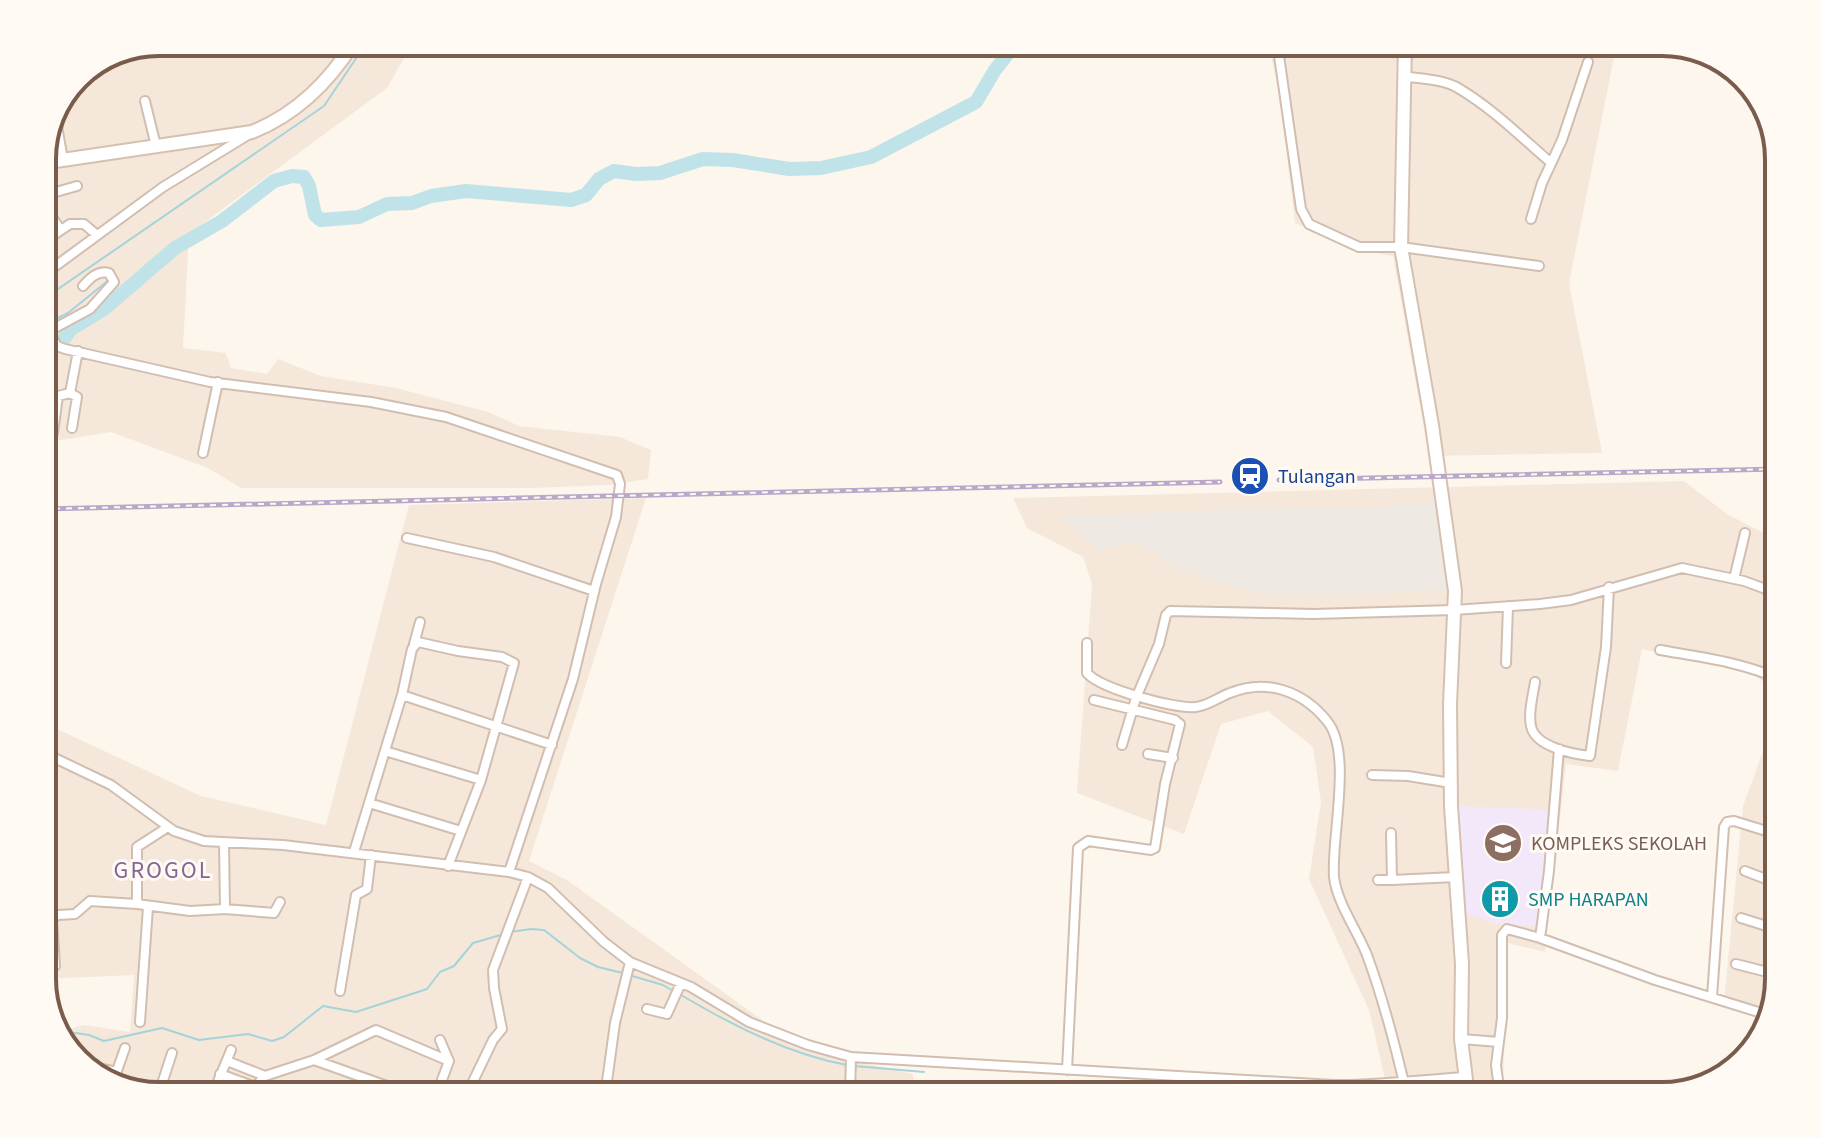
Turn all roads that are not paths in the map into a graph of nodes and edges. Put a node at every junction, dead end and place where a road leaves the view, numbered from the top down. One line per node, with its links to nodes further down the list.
1 (345, 56): 7 (street)
2 (1279, 56): 20 (street)
3 (1404, 56): 5 (street)
4 (1588, 62): 12 (street)
5 (1403, 76): 12 (street); 20 (street)
6 (145, 101): 9 (street)
7 (252, 132): 9 (street); 19 (street)
8 (59, 135): 10 (street)
9 (156, 146): 10 (street)
10 (63, 160): 11 (street)
11 (56, 161)
12 (1550, 162): 15 (street)
13 (77, 186): 14 (street)
14 (56, 194)
15 (1531, 219)
16 (56, 225): 17 (street)
17 (59, 230): 18 (street); 19 (street)
18 (56, 232)
19 (97, 235): 21 (street)
20 (1401, 247): 22 (street); 39 (street)
21 (56, 266)
22 (1539, 266)
23 (83, 286): 24 (street)
24 (56, 330)
25 (56, 345): 26 (street)
26 (78, 351): 27 (street); 28 (street)
27 (218, 382): 31 (street); 37 (street)
28 (70, 393): 29 (street); 30 (street)
29 (56, 411)
30 (72, 428)
31 (203, 453)
32 (1745, 533): 34 (street)
33 (407, 538): 37 (street)
34 (1734, 579): 35 (street); 36 (street)
35 (1609, 587): 38 (street); 53 (street)
36 (1765, 589)
37 (594, 591): 51 (street)
38 (1508, 606): 39 (street); 44 (street)
39 (1454, 610): 49 (street); 60 (street)
40 (420, 622): 42 (street)
41 (1087, 643): 49 (street)
42 (414, 644): 47 (street); 50 (street)
43 (1660, 650): 45 (street)
44 (1506, 663)
45 (1765, 673)
46 (1535, 682): 53 (street)
47 (402, 695): 50 (street); 54 (street)
48 (1094, 700): 49 (street)
49 (1135, 702): 52 (street); 56 (street); 120 (street)
50 (496, 726): 51 (street); 59 (street)
51 (552, 745): 71 (street)
52 (1122, 745)
53 (1559, 749): 84 (street)
54 (385, 751): 59 (street); 61 (street)
55 (1148, 754): 56 (street)
56 (1173, 758): 104 (street)
57 (56, 759): 62 (street)
58 (1372, 775): 60 (street)
59 (481, 780): 63 (street)
60 (1451, 783): 73 (street)
61 (369, 803): 63 (street); 67 (street)
62 (168, 827): 66 (street); 78 (street)
63 (461, 831): 69 (street)
64 (1765, 831): 90 (street)
65 (1391, 833): 76 (street)
66 (224, 843): 67 (street); 80 (street)
67 (354, 852): 68 (street)
68 (371, 855): 69 (street); 89 (street)
69 (448, 866): 71 (street)
70 (1745, 871): 74 (street)
71 (509, 872): 72 (street)
72 (528, 877): 86 (street); 116 (street)
73 (1455, 877): 76 (street); 94 (street)
74 (1765, 879)
75 (1378, 880): 76 (street)
76 (1392, 880)
77 (280, 902): 80 (street)
78 (137, 904): 79 (street); 81 (street)
79 (148, 907): 80 (street); 93 (street)
80 (225, 909)
81 (56, 917)
82 (1741, 918): 83 (street)
83 (1765, 926)
84 (1540, 938): 90 (street); 96 (street)
85 (1736, 964): 87 (street)
86 (627, 970): 88 (street); 117 (street)
87 (1765, 971)
88 (678, 989): 91 (street); 103 (street)
89 (340, 991)
90 (1712, 997): 92 (street)
91 (647, 1009)
92 (1760, 1012)
93 (140, 1022)
94 (1461, 1039): 96 (street); 109 (street)
95 (440, 1040): 102 (street)
96 (1499, 1042): 122 (street)
97 (125, 1048): 106 (street)
98 (231, 1050): 101 (street)
99 (172, 1053): 110 (street)
100 (314, 1060): 102 (street); 108 (street); 114 (street)
101 (227, 1061): 107 (street); 108 (street)
102 (449, 1061): 115 (street)
103 (851, 1063): 104 (street); 118 (street)
104 (1067, 1070): 119 (street)
105 (114, 1071): 106 (street)
106 (117, 1072)
107 (220, 1074): 111 (street); 112 (street)
108 (265, 1076): 113 (street)
109 (1465, 1077): 120 (street); 121 (street)
110 (163, 1082)
111 (217, 1082)
112 (242, 1082)
113 (260, 1082)
114 (376, 1082)
115 (441, 1082)
116 (473, 1082)
117 (607, 1082)
118 (850, 1082)
119 (1280, 1082)
120 (1398, 1082)
121 (1466, 1082)
122 (1498, 1082)

